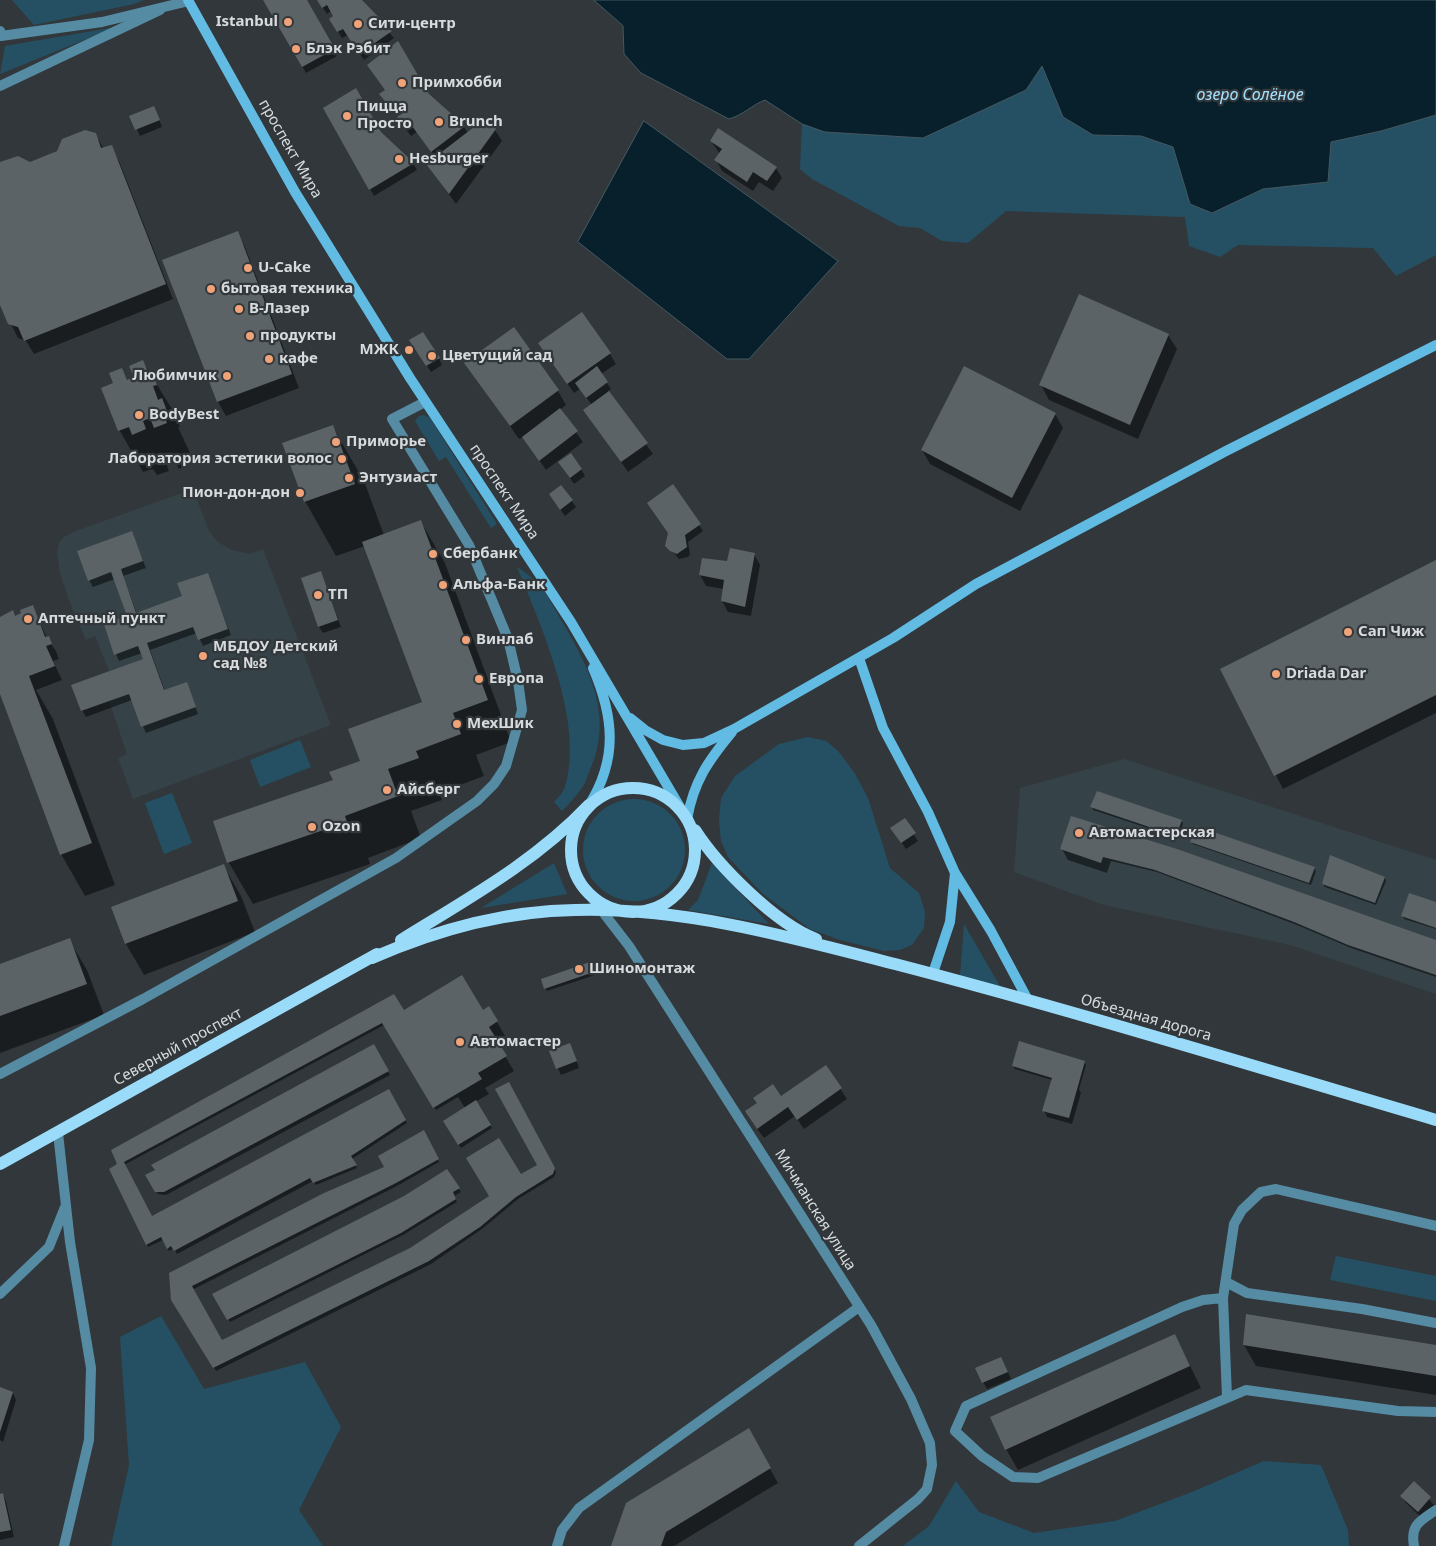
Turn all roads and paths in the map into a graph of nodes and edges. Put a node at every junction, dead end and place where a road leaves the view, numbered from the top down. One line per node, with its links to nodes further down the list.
1 (189, 1): 2 (street); 6 (main road, проспект Мира)
2 (168, 6): 3 (street); 4 (street)
3 (0, 33)
4 (0, 86)
5 (1436, 345): 8 (main road)
6 (425, 402): 7 (main road, проспект Мира); 21 (street)
7 (571, 622): 9 (main road, проспект Мира); 11 (main road)
8 (859, 658): 10 (main road); 13 (main road)
9 (624, 712): 10 (main road); 12 (main road, проспект Мира)
10 (734, 730): 12 (main road)
11 (589, 805): 12 (main road); 14 (main road); 18 (main road)
12 (687, 818): 16 (main road); 17 (main road, проспект Мира)
13 (955, 873): 19 (main road); 20 (main road)
14 (585, 889): 15 (street, Мичманская улица); 16 (main road)
15 (601, 910): 16 (main road); 18 (main road); 30 (street, Мичманская улица)
16 (632, 912): 17 (main road)
17 (847, 950): 19 (main road, Объездная дорога)
18 (372, 958): 23 (main road, Северный проспект)
19 (933, 973): 20 (main road, Объездная дорога)
20 (1028, 1000): 22 (main road, Объездная дорога)
21 (0, 1074)
22 (1436, 1120)
23 (58, 1133): 24 (main road, Северный проспект); 25 (street)
24 (0, 1164)
25 (66, 1206): 28 (street); 35 (street)
26 (1436, 1226): 27 (street)
27 (1226, 1282): 29 (street); 31 (street)
28 (0, 1294)
29 (1223, 1298): 32 (street); 32 (street)
30 (859, 1307): 36 (street); 37 (street, Мичманская улица)
31 (1436, 1323)
32 (1227, 1397): 33 (street)
33 (1436, 1412)
34 (1436, 1510): 38 (street)
35 (64, 1546)
36 (557, 1546)
37 (859, 1546)
38 (1414, 1546)

